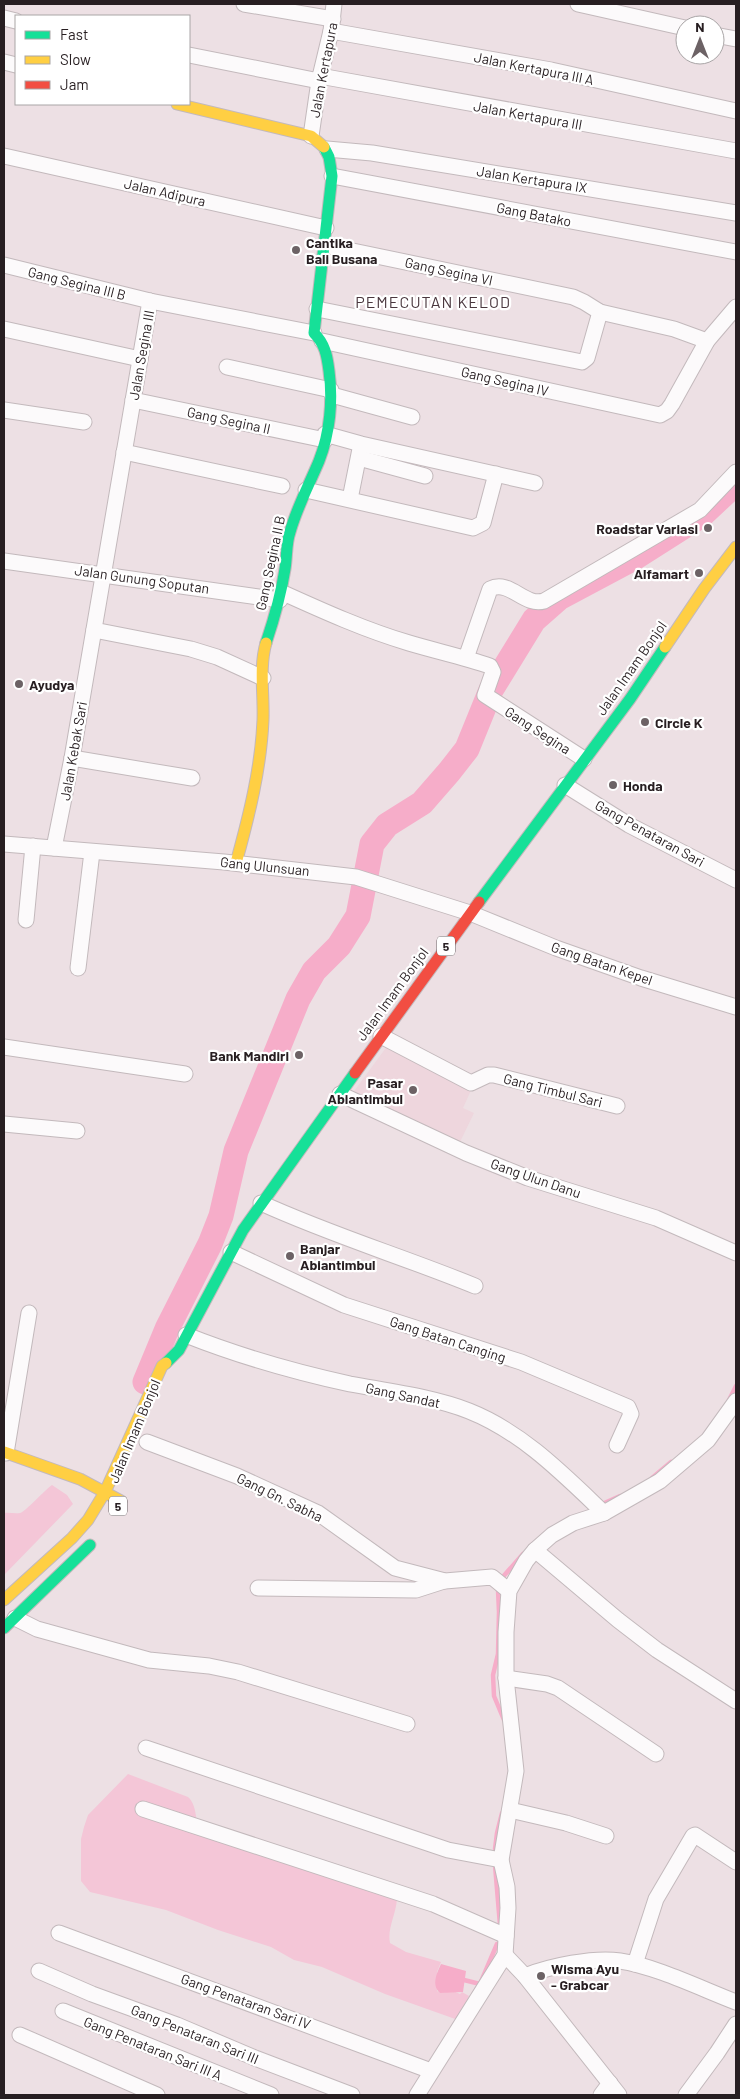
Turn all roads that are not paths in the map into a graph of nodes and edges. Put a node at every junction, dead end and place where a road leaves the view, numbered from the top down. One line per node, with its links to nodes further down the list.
1 (244, 4): 5 (street, Jalan Kertapura III A)
2 (334, 4): 5 (street, Jalan Kertapura)
3 (578, 4): 4 (street)
4 (597, 6): 6 (street)
5 (332, 25): 8 (street, Jalan Kertapura); 10 (street, Jalan Kertapura III A)
6 (675, 26)
7 (190, 55): 8 (street, Jalan Kertapura III)
8 (319, 79): 11 (street, Jalan Kertapura); 13 (street, Jalan Kertapura III)
9 (181, 105): 11 (main road)
10 (736, 111)
11 (312, 136): 12 (main road)
12 (328, 149): 15 (main road, Gang Segina II B); 16 (street, Jalan Kertapura IX)
13 (736, 151)
14 (4, 156): 17 (street, Jalan Adipura)
15 (332, 176): 17 (main road, Gang Segina II B); 19 (street, Gang Batako)
16 (736, 213)
17 (326, 228): 18 (main road, Gang Segina II B)
18 (324, 245): 23 (main road, Gang Segina II B); 24 (street, Gang Segina VI)
19 (736, 252)
20 (4, 265): 21 (street, Gang Segina III B)
21 (150, 301): 26 (street, Jalan Segina III); 28 (street, Jalan Segina III)
22 (736, 307): 27 (street)
23 (316, 309): 24 (street); 26 (main road, Gang Segina II B)
24 (600, 312): 27 (street, Gang Segina VI)
25 (4, 330): 28 (street)
26 (318, 337): 27 (street, Gang Segina IV); 30 (main road, Gang Segina II B)
27 (707, 341)
28 (140, 359): 31 (street, Jalan Segina III)
29 (227, 367): 30 (street)
30 (331, 392): 33 (street); 35 (main road, Gang Segina II B)
31 (133, 400): 35 (street, Gang Segina II); 37 (street, Jalan Segina III)
32 (4, 410): 34 (street)
33 (412, 417)
34 (84, 422)
35 (325, 437): 36 (street, Gang Segina II); 43 (main road, Gang Segina II B)
36 (360, 451): 39 (street); 40 (street); 44 (street)
37 (124, 452): 42 (street); 47 (street, Jalan Segina III)
38 (736, 472): 50 (street)
39 (496, 474): 41 (street); 44 (street)
40 (425, 476)
41 (535, 483)
42 (282, 486)
43 (306, 490): 44 (street); 48 (main road, Gang Segina II B)
44 (350, 499)
45 (734, 553): 54 (main road, Jalan Imam Bonjol / 5)
46 (4, 561): 47 (street, Jalan Gunung Soputan)
47 (104, 574): 48 (street, Jalan Gunung Soputan); 49 (street, Jalan Kebak Sari)
48 (280, 596): 50 (street, Jalan Gunung Soputan); 51 (main road, Gang Segina II B)
49 (94, 630): 51 (street); 53 (street, Jalan Kebak Sari)
50 (466, 658): 52 (street, Jalan Gunung Soputan)
51 (263, 678): 61 (main road, Gang Segina II B)
52 (489, 698): 54 (street, Gang Segina)
53 (72, 758): 55 (street); 59 (street, Jalan Kebak Sari)
54 (584, 759): 56 (main road, Jalan Imam Bonjol / 5)
55 (192, 778)
56 (565, 785): 62 (street, Gang Penataran Sari); 63 (main road, Jalan Imam Bonjol / 5)
57 (4, 844): 58 (street)
58 (33, 846): 59 (street); 64 (street)
59 (54, 848): 60 (street, Gang Ulunsuan)
60 (92, 852): 61 (street, Gang Ulunsuan); 65 (street)
61 (236, 863): 63 (street, Gang Ulunsuan)
62 (734, 874)
63 (470, 913): 66 (street, Gang Batan Kepel); 67 (main road, Jalan Imam Bonjol / 5)
64 (26, 920)
65 (78, 968)
66 (736, 1006)
67 (381, 1036): 70 (main road, Jalan Imam Bonjol / 5); 71 (street, Gang Timbul Sari)
68 (4, 1047): 69 (street)
69 (185, 1074)
70 (340, 1094): 74 (main road, Jalan Imam Bonjol / 5); 76 (street, Gang Ulun Danu)
71 (617, 1106)
72 (4, 1124): 73 (street)
73 (77, 1131)
74 (261, 1202): 75 (main road, Jalan Imam Bonjol / 5); 77 (street)
75 (231, 1252): 79 (main road, Jalan Imam Bonjol / 5); 84 (street, Gang Batan Canging)
76 (736, 1253)
77 (475, 1286)
78 (29, 1313): 85 (street)
79 (186, 1335): 80 (main road, Jalan Imam Bonjol / 5); 88 (street, Gang Sandat)
80 (179, 1350): 81 (main road, Jalan Imam Bonjol / 5); 86 (main road, Jalan Imam Bonjol / 5)
81 (176, 1370)
82 (736, 1401): 88 (street)
83 (147, 1442): 91 (street, Gang Gn. Sabha)
84 (617, 1445)
85 (5, 1453): 86 (main road)
86 (105, 1492): 87 (main road); 94 (main road, Jalan Imam Bonjol / 5)
87 (121, 1500)
88 (598, 1508): 90 (street)
89 (99, 1536): 95 (main road)
90 (534, 1550): 93 (street); 98 (street)
91 (446, 1581): 92 (street); 93 (street, Gang Gn. Sabha)
92 (258, 1588)
93 (507, 1590): 97 (street)
94 (4, 1600)
95 (15, 1618): 96 (main road); 99 (street)
96 (4, 1628)
97 (506, 1678): 101 (street); 103 (street)
98 (736, 1701)
99 (407, 1724)
100 (146, 1748): 105 (street)
101 (656, 1754)
102 (143, 1809): 108 (street)
103 (510, 1810): 104 (street); 105 (street)
104 (606, 1836)
105 (501, 1860): 108 (street)
106 (736, 1862): 110 (street)
107 (59, 1933): 117 (street, Gang Penataran Sari IV)
108 (506, 1936): 109 (street)
109 (505, 1955): 112 (street); 117 (street)
110 (635, 1964): 112 (street); 113 (street)
111 (39, 1971): 121 (street, Gang Penataran Sari III)
112 (525, 1976): 118 (street)
113 (736, 2002)
114 (63, 2011): 120 (street, Gang Penataran Sari III A)
115 (736, 2024): 124 (street)
116 (20, 2035): 119 (street)
117 (431, 2072): 122 (street)
118 (605, 2089): 123 (street)
119 (157, 2095)
120 (271, 2095)
121 (352, 2095)
122 (416, 2095)
123 (619, 2095)
124 (686, 2095)

